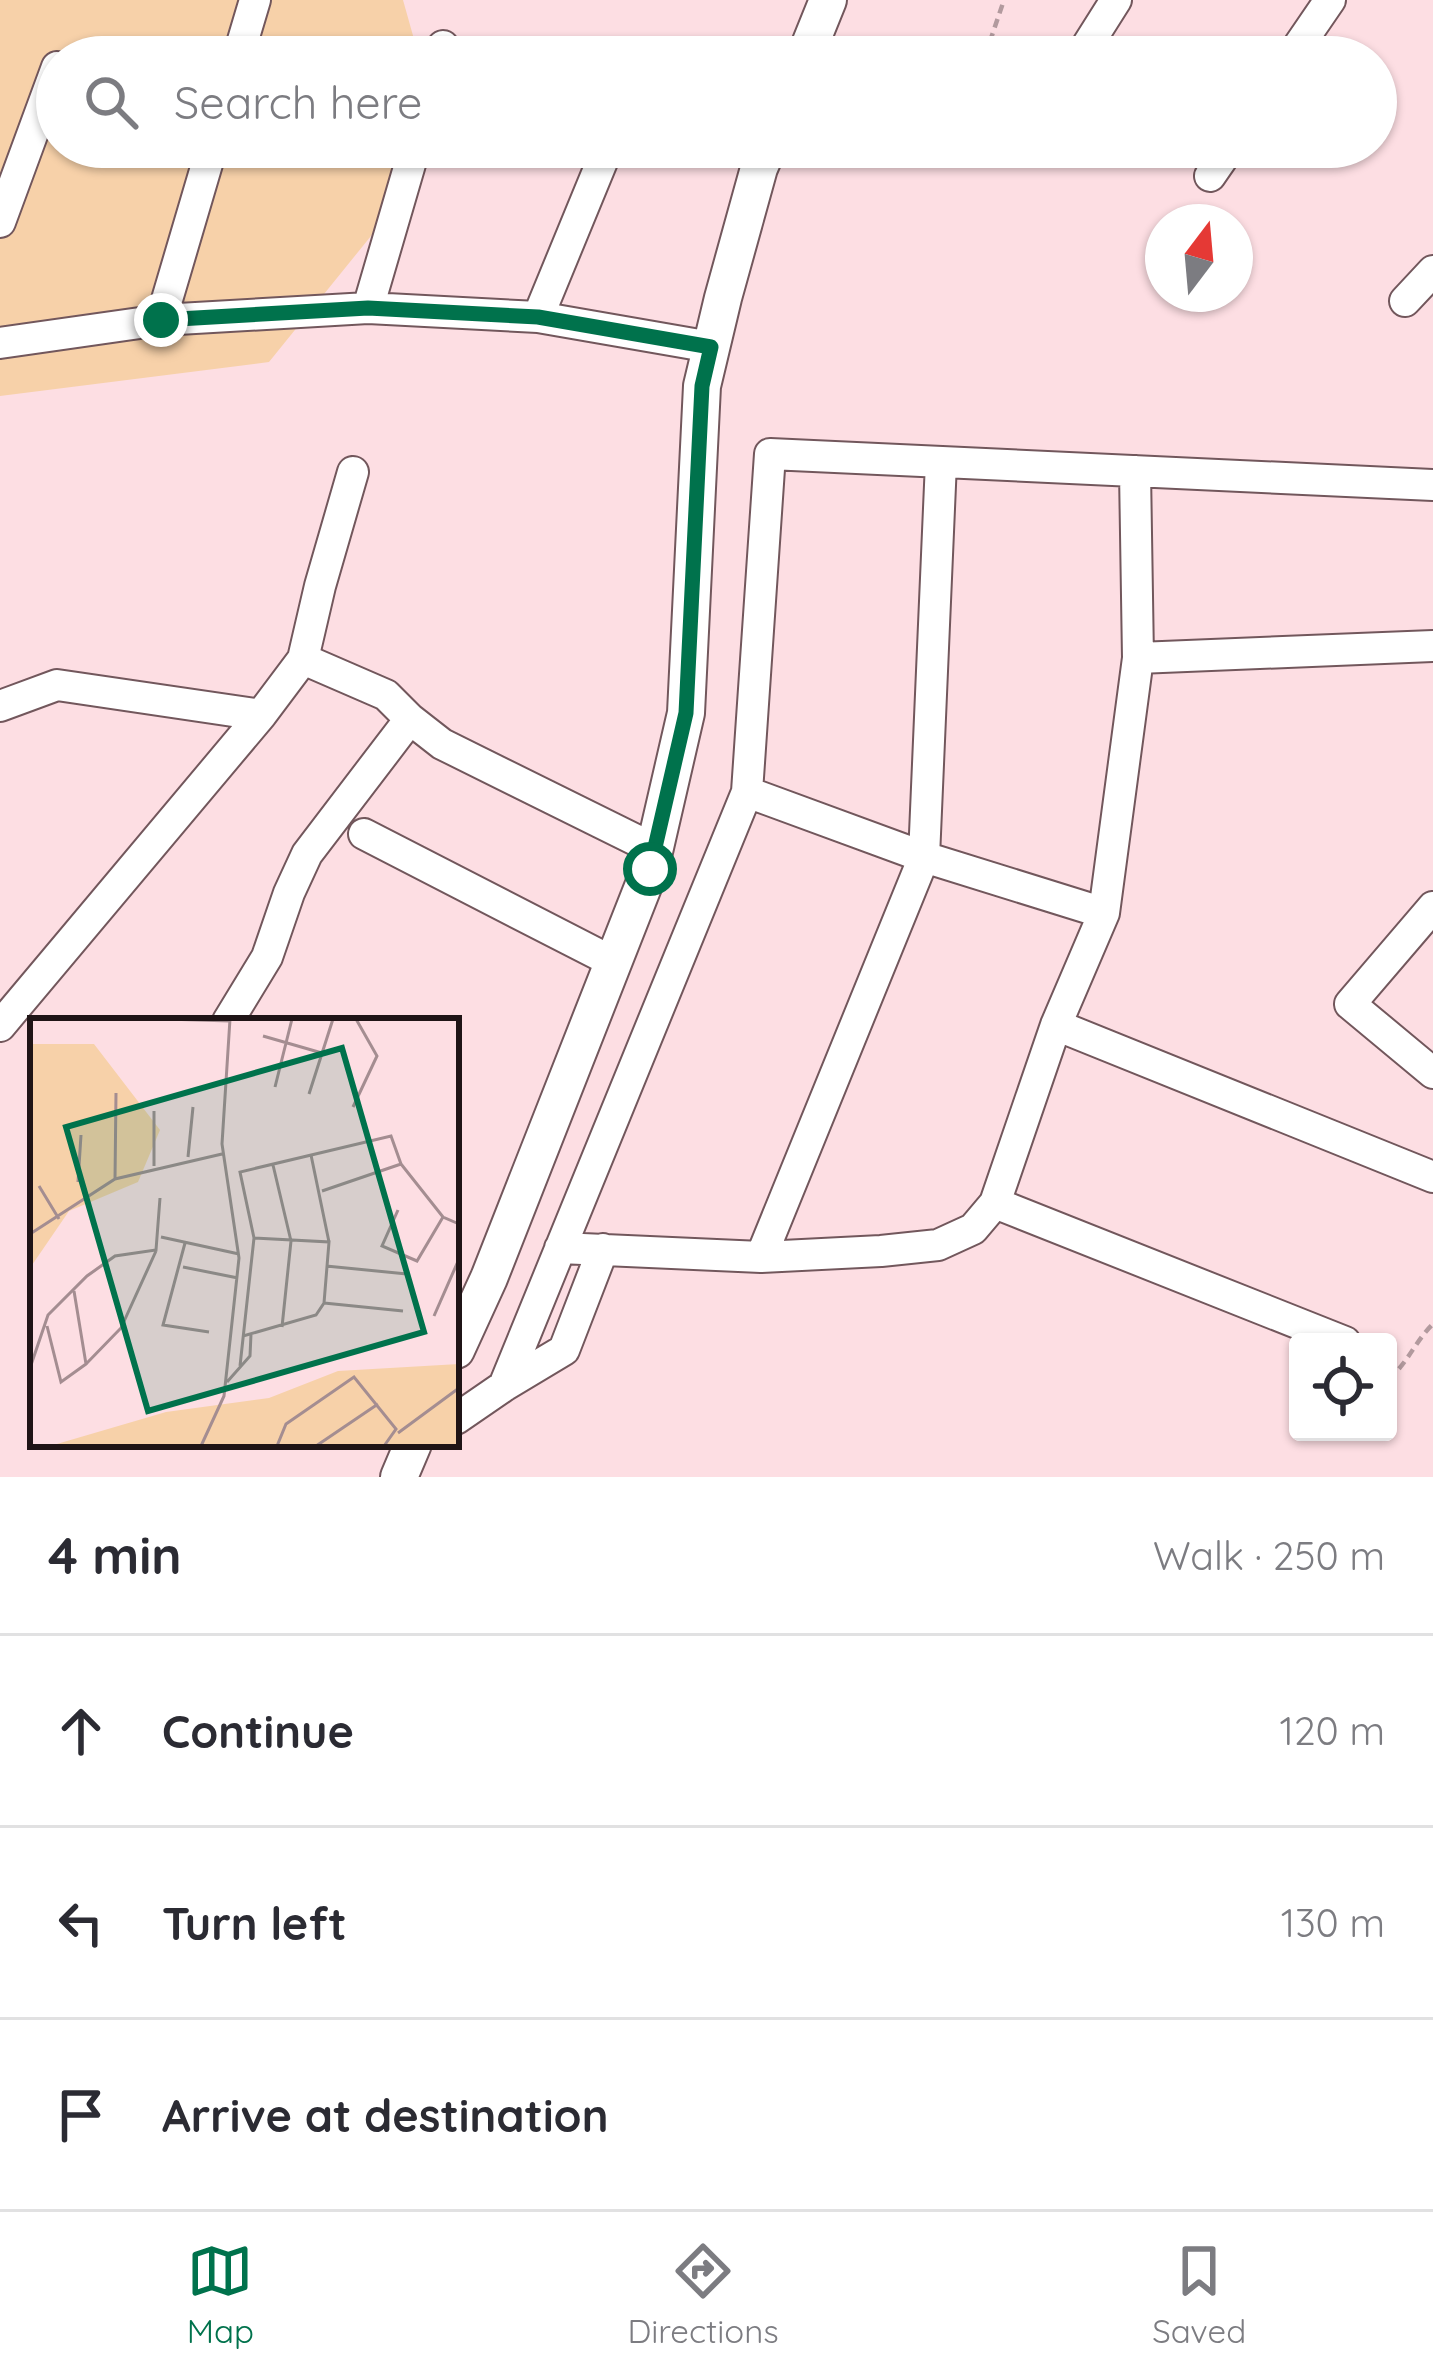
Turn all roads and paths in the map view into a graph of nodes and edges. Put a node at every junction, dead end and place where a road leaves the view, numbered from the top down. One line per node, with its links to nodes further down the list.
1 (255, 0): 6 (street)
2 (828, 0): 7 (main road)
3 (1004, 0): 8 (path)
4 (1116, 0): 9 (street)
5 (1330, 0): 10 (street)
6 (244, 36)
7 (813, 36)
8 (992, 36)
9 (1093, 36)
10 (1305, 36)
11 (36, 124): 18 (street)
12 (206, 168): 23 (street)
13 (409, 168): 21 (street)
14 (599, 168): 22 (street)
15 (759, 168): 25 (main road)
16 (1216, 168): 17 (street)
17 (1210, 176)
18 (0, 221)
19 (1433, 271): 20 (street)
20 (1405, 301)
21 (368, 308): 22 (street); 23 (street)
22 (538, 317): 25 (street)
23 (161, 320): 24 (street)
24 (0, 343)
25 (711, 347): 38 (main road)
26 (940, 462): 27 (street); 36 (street); 39 (street)
27 (1135, 471): 29 (street); 31 (street)
28 (353, 472): 32 (street)
29 (1433, 485)
30 (1433, 646): 31 (street)
31 (1138, 658): 41 (street)
32 (303, 659): 34 (street); 35 (street)
33 (0, 706): 34 (street)
34 (261, 715): 45 (street)
35 (410, 719): 38 (street); 43 (street)
36 (746, 792): 39 (street); 49 (street)
37 (364, 834): 42 (street)
38 (655, 849): 42 (main road)
39 (924, 857): 41 (street); 51 (street)
40 (1433, 907): 46 (street)
41 (1104, 913): 44 (street)
42 (614, 962): 54 (main road)
43 (230, 1018)
44 (1056, 1025): 47 (street); 48 (street)
45 (0, 1026)
46 (1433, 1072)
47 (1432, 1177)
48 (994, 1202): 51 (street); 53 (street)
49 (560, 1248): 50 (street); 56 (street)
50 (603, 1249): 51 (street); 56 (street)
51 (760, 1257)
52 (1433, 1324): 55 (path)
53 (1322, 1333)
54 (459, 1343)
55 (1397, 1371)
56 (504, 1386): 57 (street)
57 (459, 1417)

